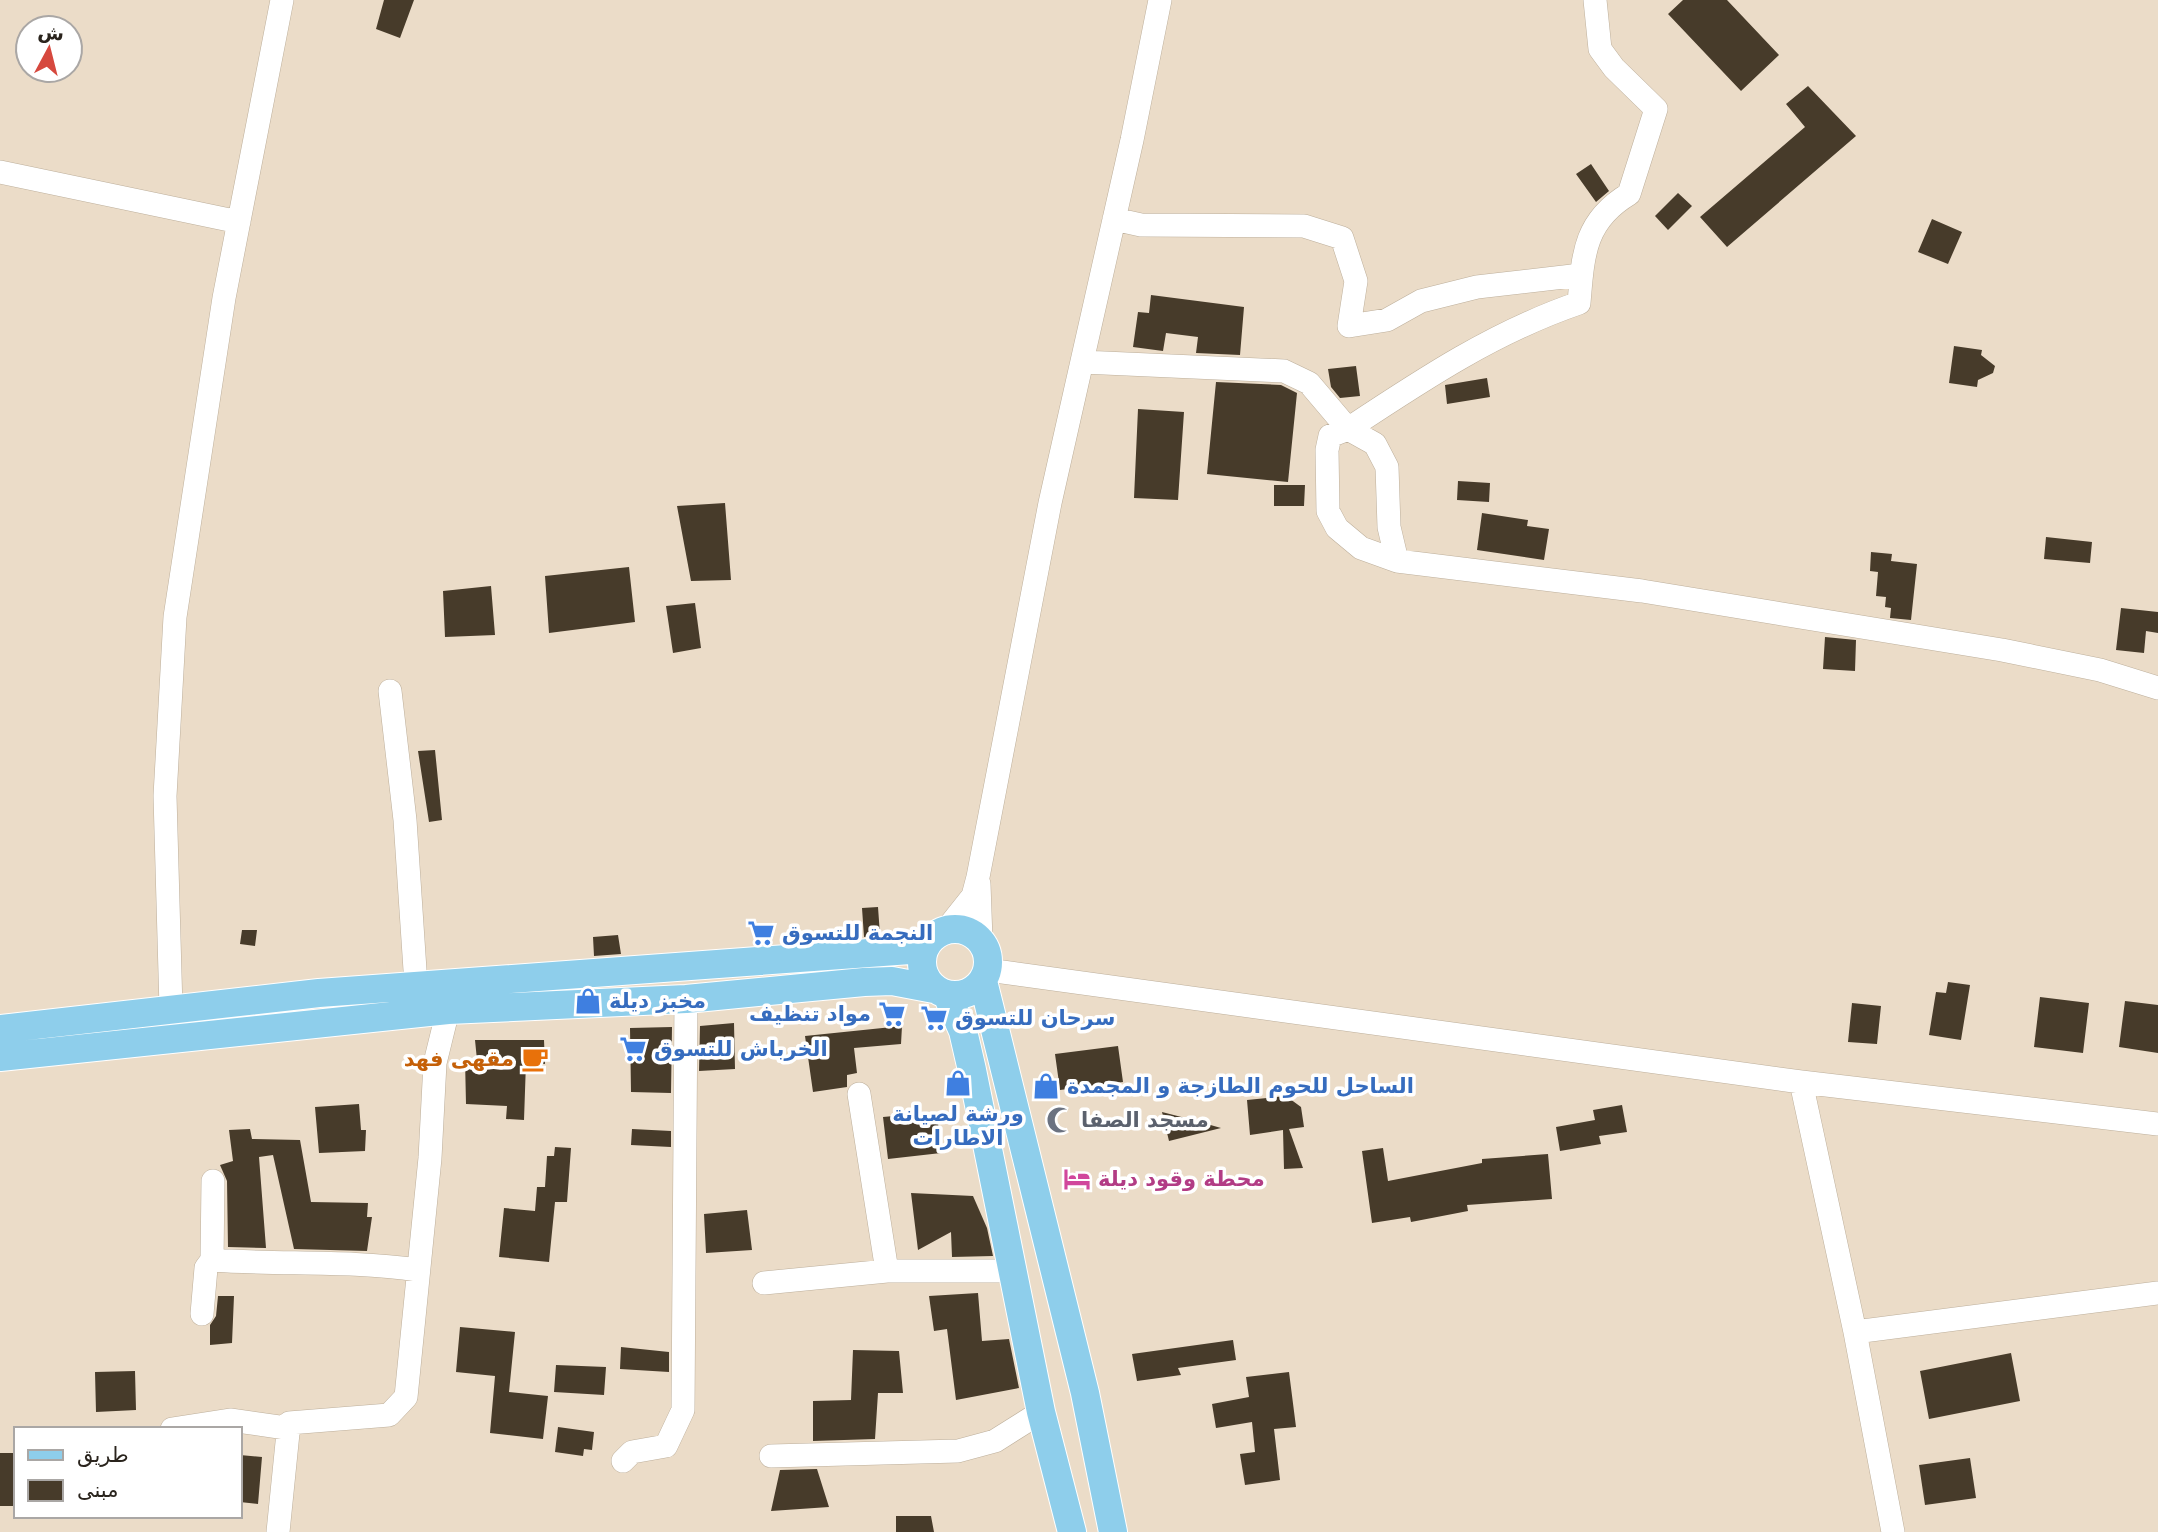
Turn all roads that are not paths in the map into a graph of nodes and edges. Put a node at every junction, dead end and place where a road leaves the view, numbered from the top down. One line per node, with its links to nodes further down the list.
1 (282, 0): 6 (street)
2 (1160, 0): 5 (street)
3 (1595, 0): 7 (street)
4 (0, 172): 6 (street)
5 (1114, 219): 7 (street); 8 (street)
6 (239, 222): 21 (street)
7 (1581, 275): 9 (street)
8 (1082, 362): 9 (street); 13 (street)
9 (1348, 429): 10 (street); 10 (street)
10 (1397, 561): 11 (street)
11 (2158, 688)
12 (390, 691): 18 (street)
13 (978, 877): 14 (street); 15 (street)
14 (946, 930): 15 (main road); 16 (main road)
15 (981, 940): 17 (main road)
16 (924, 949): 18 (main road); 19 (main road)
17 (985, 976): 19 (main road); 26 (street); 45 (main road)
18 (416, 985): 21 (main road)
19 (941, 992): 20 (main road); 33 (main road)
20 (686, 999): 22 (main road); 42 (street)
21 (171, 1009): 24 (main road)
22 (448, 1010): 24 (main road); 31 (street)
23 (0, 1029): 24 (main road)
24 (73, 1035): 25 (main road)
25 (0, 1056)
26 (1801, 1082): 28 (street); 37 (street)
27 (859, 1094): 32 (street)
28 (2158, 1124)
29 (213, 1181): 30 (street)
30 (212, 1260): 31 (street); 36 (street)
31 (418, 1270): 40 (street)
32 (887, 1271): 33 (street); 34 (street)
33 (1011, 1271): 38 (main road)
34 (764, 1283)
35 (2158, 1293): 37 (street)
36 (202, 1314)
37 (1855, 1332): 46 (street)
38 (1041, 1412): 41 (street); 44 (main road)
39 (185, 1427): 40 (street)
40 (286, 1428): 43 (street)
41 (771, 1456)
42 (623, 1461)
43 (278, 1532)
44 (1072, 1532)
45 (1114, 1532)
46 (1893, 1532)

